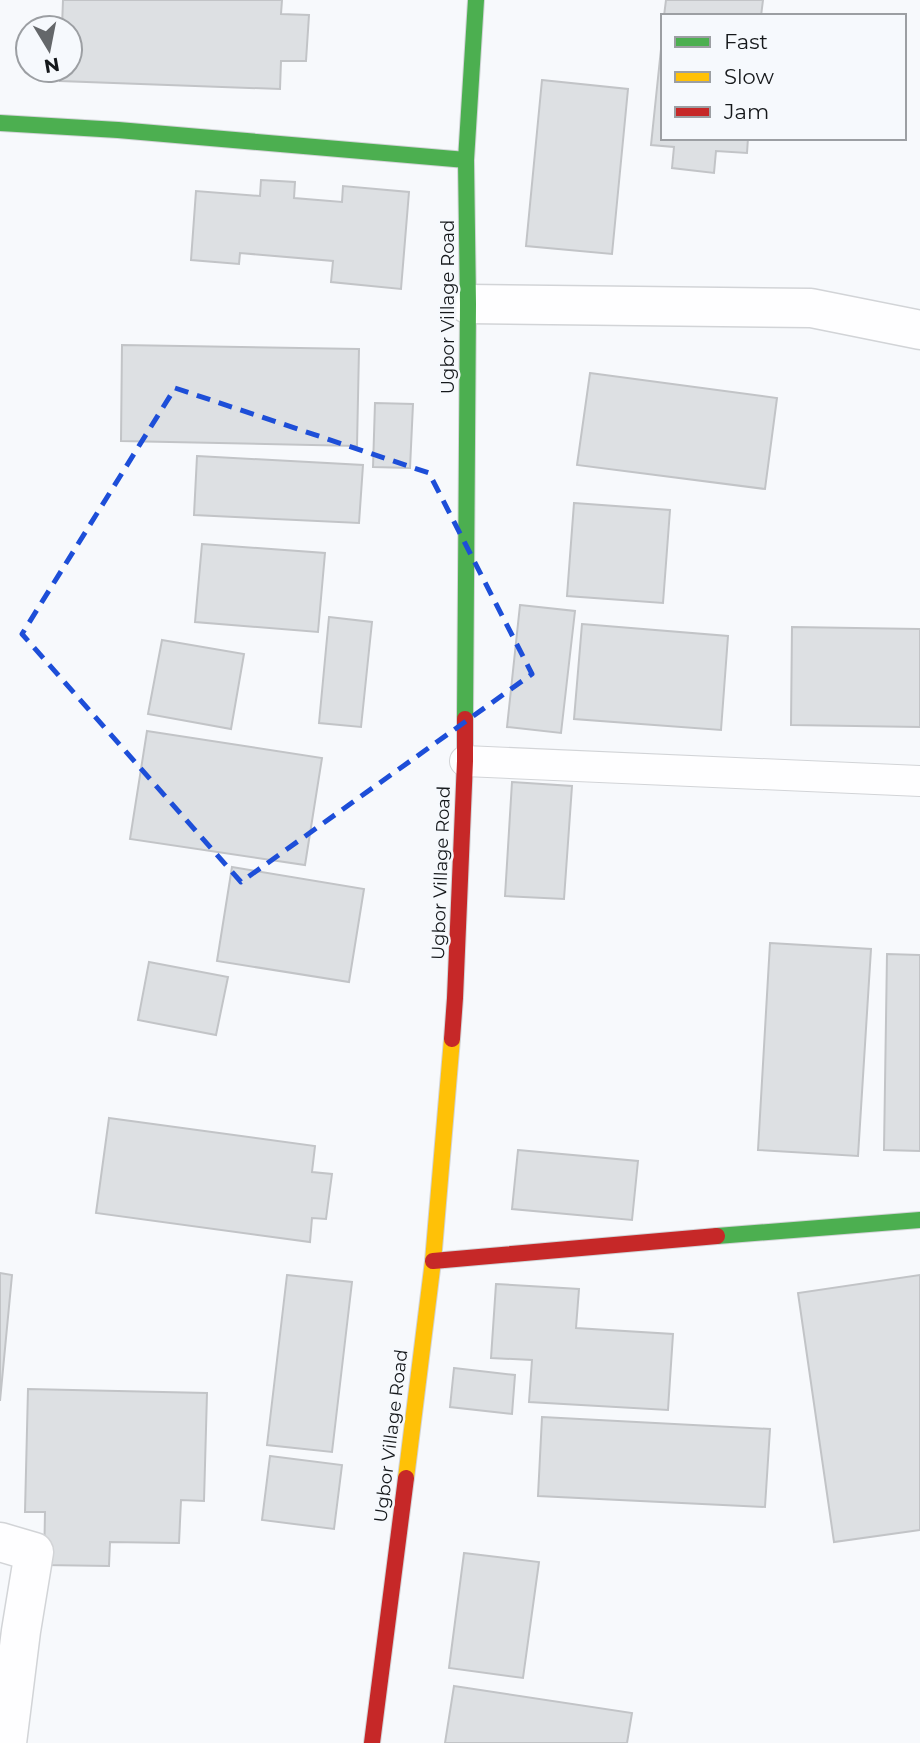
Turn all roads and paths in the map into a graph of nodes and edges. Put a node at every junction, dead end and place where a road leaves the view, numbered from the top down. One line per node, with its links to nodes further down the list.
1 (475, 0): 3 (street, Ugbor Village Road)
2 (0, 123): 3 (street)
3 (466, 160): 4 (street, Ugbor Village Road)
4 (468, 304): 5 (street); 6 (street, Ugbor Village Road)
5 (920, 330)
6 (465, 761): 7 (lane); 9 (street, Ugbor Village Road)
7 (920, 781)
8 (920, 1220): 9 (street)
9 (433, 1261): 12 (street, Ugbor Village Road)
10 (0, 1542): 11 (street)
11 (7, 1743)
12 (372, 1743)

